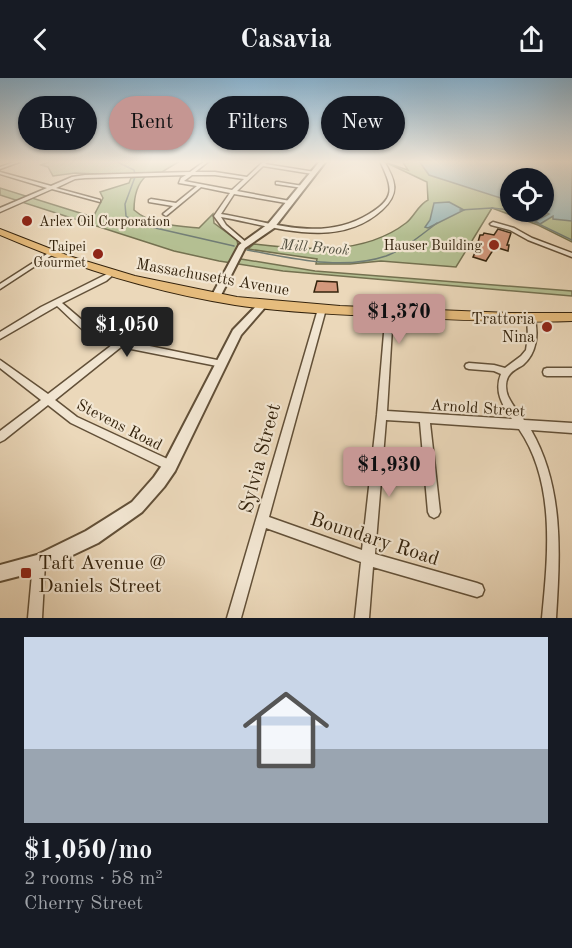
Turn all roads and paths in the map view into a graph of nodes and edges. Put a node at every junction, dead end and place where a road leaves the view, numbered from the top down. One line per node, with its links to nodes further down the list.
1 (46, 186): 8 (street)
2 (56, 186): 8 (street)
3 (239, 186): 9 (street)
4 (298, 186): 7 (street)
5 (393, 186): 18 (street)
6 (199, 187): 9 (street); 13 (street)
7 (303, 187): 12 (street)
8 (51, 188): 10 (street); 14 (street)
9 (232, 193): 12 (street); 16 (street)
10 (98, 201)
11 (151, 201): 13 (street)
12 (290, 203): 18 (street)
13 (176, 205): 15 (street)
14 (0, 210)
15 (166, 214)
16 (218, 215): 18 (street); 20 (street)
17 (493, 224): 22 (street)
18 (271, 226): 20 (street)
19 (3, 236): 21 (main road, Massachusetts Avenue)
20 (245, 244): 25 (street)
21 (50, 254): 23 (main road, Massachusetts Avenue); 24 (street)
22 (572, 255)
23 (111, 274): 25 (main road, Massachusetts Avenue); 26 (street)
24 (0, 287)
25 (216, 297): 27 (main road, Massachusetts Avenue)
26 (57, 302): 32 (street); 33 (street)
27 (263, 304): 28 (main road, Massachusetts Avenue); 35 (street)
28 (322, 309): 29 (main road, Massachusetts Avenue); 48 (street, Sylvia Street)
29 (389, 312): 31 (main road, Massachusetts Avenue); 41 (street)
30 (572, 317): 31 (main road, Massachusetts Avenue)
31 (531, 318): 37 (street)
32 (0, 336)
33 (119, 344): 35 (street); 40 (street)
34 (0, 363): 40 (street, Stevens Road)
35 (222, 364): 46 (street)
36 (470, 366): 37 (street)
37 (505, 372): 43 (street)
38 (547, 372): 39 (street)
39 (572, 372)
40 (47, 400): 45 (street); 46 (street, Stevens Road)
41 (382, 415): 42 (street, Arnold Street); 49 (street)
42 (425, 418): 43 (street, Arnold Street); 47 (street)
43 (522, 425): 44 (street, Arnold Street); 56 (street)
44 (572, 428)
45 (0, 437)
46 (170, 466): 50 (street)
47 (434, 512)
48 (262, 521): 49 (street, Boundary Road); 54 (street, Sylvia Street)
49 (368, 559): 52 (street, Boundary Road); 55 (street)
50 (39, 563): 51 (street); 53 (street)
51 (0, 573)
52 (477, 590)
53 (35, 618)
54 (234, 618)
55 (362, 618)
56 (549, 618)

